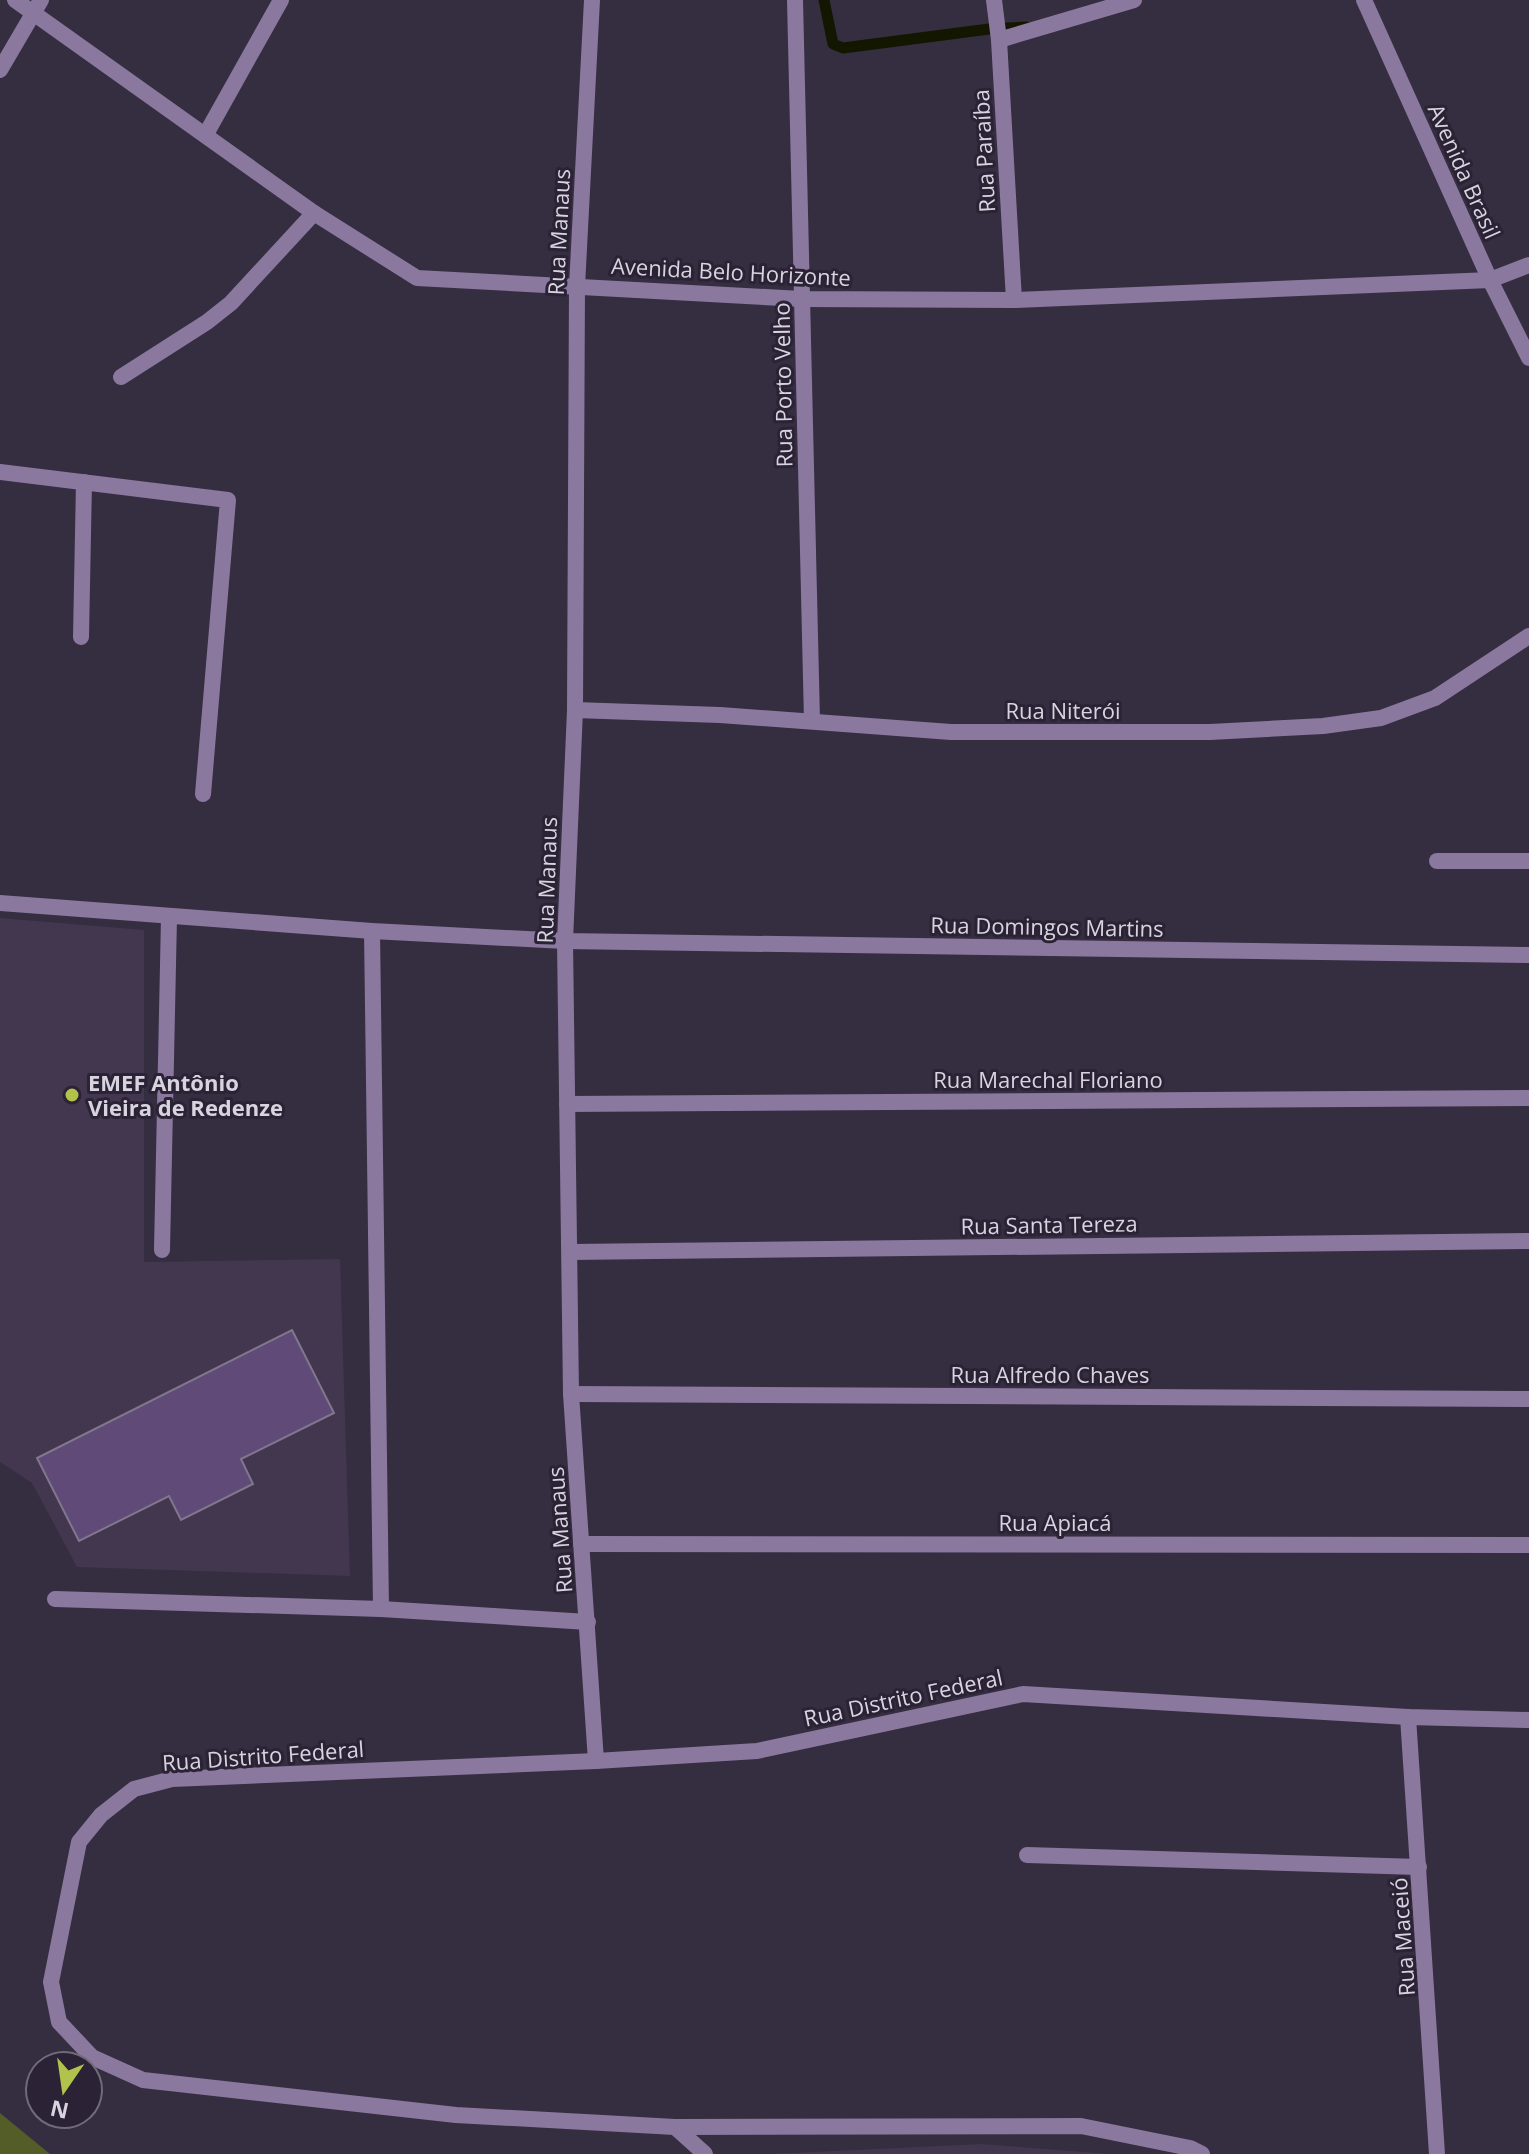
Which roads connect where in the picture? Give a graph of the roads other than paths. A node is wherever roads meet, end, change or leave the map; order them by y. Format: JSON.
{"nodes":[{"id":1,"x":15,"y":0,"type":"edge"},
{"id":2,"x":281,"y":0,"type":"edge"},
{"id":3,"x":592,"y":0,"type":"edge"},
{"id":4,"x":795,"y":0,"type":"edge"},
{"id":5,"x":994,"y":0,"type":"edge"},
{"id":6,"x":1134,"y":0,"type":"edge"},
{"id":7,"x":1364,"y":0,"type":"edge"},
{"id":8,"x":37,"y":7,"type":"edge"},
{"id":9,"x":999,"y":40,"type":"junction"},
{"id":10,"x":0,"y":70,"type":"edge"},
{"id":11,"x":206,"y":134,"type":"junction"},
{"id":12,"x":314,"y":213,"type":"junction"},
{"id":13,"x":1529,"y":265,"type":"edge"},
{"id":14,"x":1490,"y":280,"type":"junction"},
{"id":15,"x":577,"y":286,"type":"junction"},
{"id":16,"x":801,"y":299,"type":"junction"},
{"id":17,"x":1014,"y":300,"type":"junction"},
{"id":18,"x":1529,"y":358,"type":"edge"},
{"id":19,"x":121,"y":377,"type":"dead end"},
{"id":20,"x":0,"y":472,"type":"edge"},
{"id":21,"x":84,"y":482,"type":"junction"},
{"id":22,"x":1529,"y":636,"type":"edge"},
{"id":23,"x":81,"y":637,"type":"dead end"},
{"id":24,"x":575,"y":710,"type":"junction"},
{"id":25,"x":812,"y":721,"type":"junction"},
{"id":26,"x":203,"y":794,"type":"dead end"},
{"id":27,"x":1437,"y":861,"type":"dead end"},
{"id":28,"x":1529,"y":861,"type":"edge"},
{"id":29,"x":0,"y":903,"type":"edge"},
{"id":30,"x":169,"y":917,"type":"junction"},
{"id":31,"x":372,"y":931,"type":"junction"},
{"id":32,"x":565,"y":941,"type":"junction"},
{"id":33,"x":1529,"y":955,"type":"edge"},
{"id":34,"x":1529,"y":1098,"type":"edge"},
{"id":35,"x":567,"y":1104,"type":"junction"},
{"id":36,"x":1529,"y":1241,"type":"edge"},
{"id":37,"x":162,"y":1250,"type":"dead end"},
{"id":38,"x":570,"y":1252,"type":"junction"},
{"id":39,"x":571,"y":1394,"type":"junction"},
{"id":40,"x":1529,"y":1399,"type":"edge"},
{"id":41,"x":581,"y":1544,"type":"junction"},
{"id":42,"x":1529,"y":1545,"type":"edge"},
{"id":43,"x":55,"y":1599,"type":"dead end"},
{"id":44,"x":381,"y":1609,"type":"junction"},
{"id":45,"x":588,"y":1622,"type":"junction"},
{"id":46,"x":1408,"y":1717,"type":"junction"},
{"id":47,"x":1529,"y":1720,"type":"edge"},
{"id":48,"x":596,"y":1761,"type":"junction"},
{"id":49,"x":1027,"y":1855,"type":"dead end"},
{"id":50,"x":1419,"y":1867,"type":"junction"},
{"id":51,"x":675,"y":2127,"type":"junction"},
{"id":52,"x":705,"y":2154,"type":"edge"},
{"id":53,"x":1202,"y":2154,"type":"edge"},
{"id":54,"x":1437,"y":2154,"type":"edge"}],
"edges":[{"from":1,"to":8,"type":"street","name":"Avenida Belo Horizonte"},
{"from":2,"to":11,"type":"street"},
{"from":3,"to":15,"type":"street","name":"Rua Manaus"},
{"from":4,"to":16,"type":"street","name":"Rua Porto Velho"},
{"from":5,"to":9,"type":"street","name":"Rua Paraíba"},
{"from":6,"to":9,"type":"street"},
{"from":7,"to":14,"type":"street","name":"Avenida Brasil"},
{"from":8,"to":10,"type":"street"},
{"from":8,"to":11,"type":"street","name":"Avenida Belo Horizonte"},
{"from":9,"to":17,"type":"street","name":"Rua Paraíba"},
{"from":11,"to":12,"type":"street","name":"Avenida Belo Horizonte"},
{"from":12,"to":15,"type":"street","name":"Avenida Belo Horizonte"},
{"from":12,"to":19,"type":"street"},
{"from":13,"to":14,"type":"street","name":"Avenida Belo Horizonte"},
{"from":14,"to":17,"type":"street","name":"Avenida Belo Horizonte"},
{"from":14,"to":18,"type":"street","name":"Avenida Brasil"},
{"from":15,"to":16,"type":"street","name":"Avenida Belo Horizonte"},
{"from":15,"to":24,"type":"street","name":"Rua Manaus"},
{"from":16,"to":17,"type":"street","name":"Avenida Belo Horizonte"},
{"from":16,"to":25,"type":"street","name":"Rua Porto Velho"},
{"from":20,"to":21,"type":"street"},
{"from":21,"to":23,"type":"street"},
{"from":21,"to":26,"type":"street"},
{"from":22,"to":25,"type":"street","name":"Rua Niterói"},
{"from":24,"to":25,"type":"street","name":"Rua Niterói"},
{"from":24,"to":32,"type":"street","name":"Rua Manaus"},
{"from":27,"to":28,"type":"street"},
{"from":29,"to":30,"type":"street","name":"Rua Domingos Martins"},
{"from":30,"to":31,"type":"street","name":"Rua Domingos Martins"},
{"from":30,"to":37,"type":"street"},
{"from":31,"to":32,"type":"street","name":"Rua Domingos Martins"},
{"from":31,"to":44,"type":"street"},
{"from":32,"to":33,"type":"street","name":"Rua Domingos Martins"},
{"from":32,"to":35,"type":"street","name":"Rua Manaus"},
{"from":34,"to":35,"type":"street","name":"Rua Marechal Floriano"},
{"from":35,"to":38,"type":"street","name":"Rua Manaus"},
{"from":36,"to":38,"type":"street","name":"Rua Santa Tereza"},
{"from":38,"to":39,"type":"street","name":"Rua Manaus"},
{"from":39,"to":40,"type":"street","name":"Rua Alfredo Chaves"},
{"from":39,"to":41,"type":"street","name":"Rua Manaus"},
{"from":41,"to":42,"type":"street","name":"Rua Apiacá"},
{"from":41,"to":45,"type":"street","name":"Rua Manaus"},
{"from":43,"to":44,"type":"street"},
{"from":44,"to":45,"type":"street"},
{"from":45,"to":48,"type":"street","name":"Rua Manaus"},
{"from":46,"to":47,"type":"street","name":"Rua Distrito Federal"},
{"from":46,"to":48,"type":"street","name":"Rua Distrito Federal"},
{"from":46,"to":50,"type":"street","name":"Rua Maceió"},
{"from":48,"to":51,"type":"street","name":"Rua Distrito Federal"},
{"from":49,"to":50,"type":"street"},
{"from":50,"to":54,"type":"street","name":"Rua Maceió"},
{"from":51,"to":52,"type":"street"},
{"from":51,"to":53,"type":"street","name":"Rua Distrito Federal"}]}
